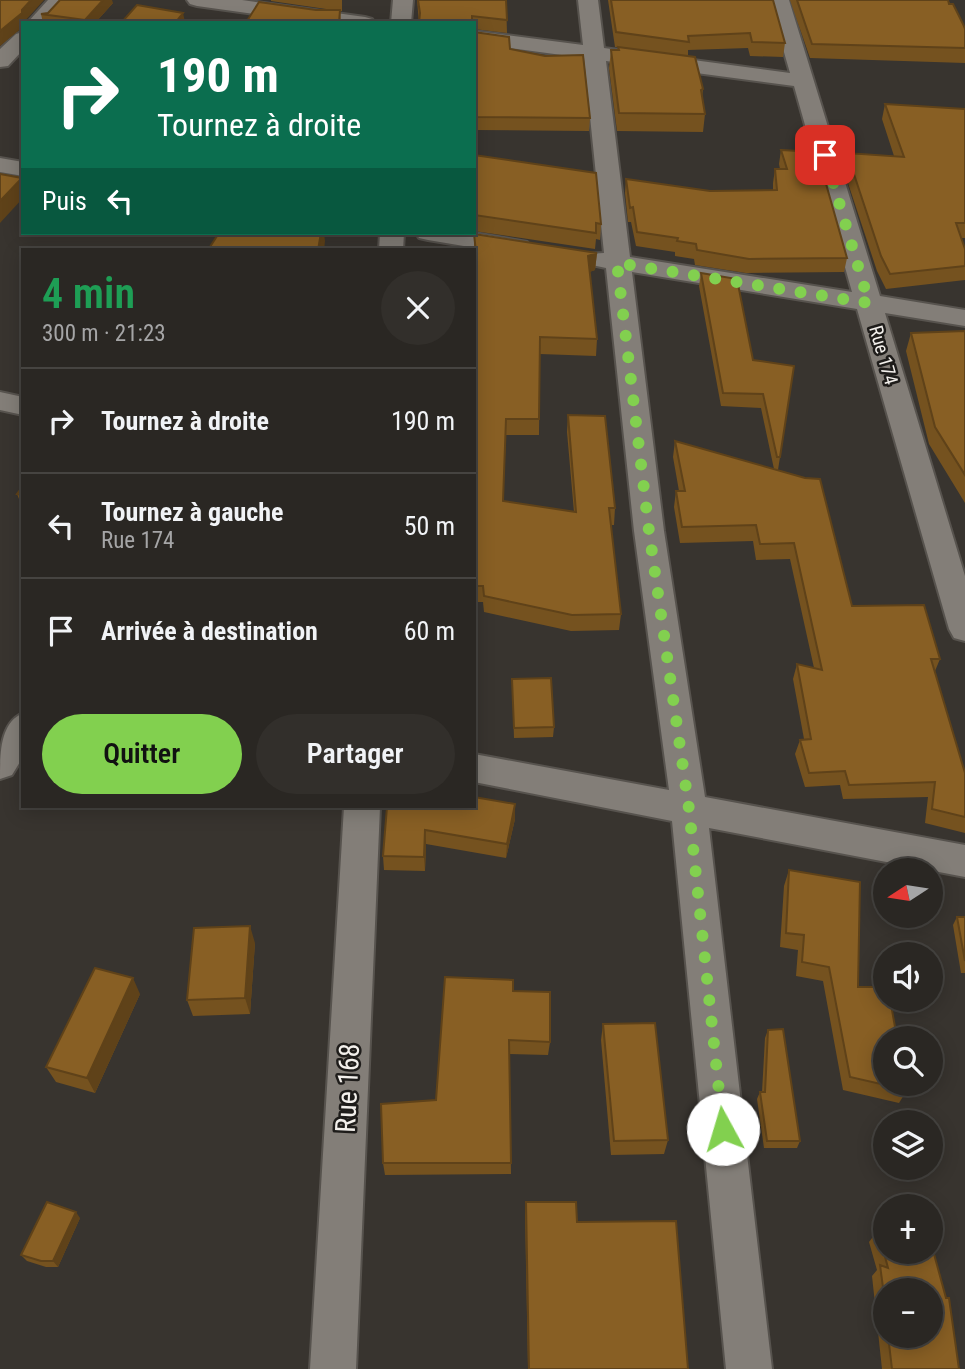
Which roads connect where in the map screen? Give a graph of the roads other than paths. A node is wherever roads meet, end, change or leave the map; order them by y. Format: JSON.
{"nodes":[{"id":1,"x":60,"y":0,"type":"edge"},
{"id":2,"x":197,"y":0,"type":"edge"},
{"id":3,"x":402,"y":0,"type":"edge"},
{"id":4,"x":588,"y":0,"type":"edge"},
{"id":5,"x":779,"y":0,"type":"edge"},
{"id":6,"x":39,"y":21,"type":"edge"},
{"id":7,"x":350,"y":21,"type":"edge"},
{"id":8,"x":401,"y":21,"type":"edge"},
{"id":9,"x":476,"y":37,"type":"edge"},
{"id":10,"x":21,"y":40,"type":"edge"},
{"id":11,"x":594,"y":53,"type":"junction"},
{"id":12,"x":0,"y":61,"type":"edge"},
{"id":13,"x":803,"y":81,"type":"junction"},
{"id":14,"x":0,"y":165,"type":"edge"},
{"id":15,"x":21,"y":169,"type":"edge"},
{"id":16,"x":441,"y":235,"type":"edge"},
{"id":17,"x":536,"y":250,"type":"edge"},
{"id":18,"x":577,"y":256,"type":"edge"},
{"id":19,"x":617,"y":263,"type":"junction"},
{"id":20,"x":869,"y":303,"type":"junction"},
{"id":21,"x":965,"y":318,"type":"edge"},
{"id":22,"x":0,"y":401,"type":"edge"},
{"id":23,"x":21,"y":406,"type":"edge"},
{"id":24,"x":965,"y":629,"type":"edge"},
{"id":25,"x":21,"y":730,"type":"edge"},
{"id":26,"x":0,"y":765,"type":"edge"},
{"id":27,"x":476,"y":768,"type":"edge"},
{"id":28,"x":362,"y":808,"type":"edge"},
{"id":29,"x":689,"y":809,"type":"junction"},
{"id":30,"x":965,"y":861,"type":"edge"},
{"id":31,"x":333,"y":1369,"type":"edge"},
{"id":32,"x":749,"y":1369,"type":"edge"}],
"edges":[{"from":1,"to":6,"type":"street"},
{"from":2,"to":7,"type":"street"},
{"from":3,"to":8,"type":"street"},
{"from":4,"to":11,"type":"street"},
{"from":5,"to":13,"type":"street","name":"Rue 174"},
{"from":9,"to":11,"type":"street"},
{"from":10,"to":12,"type":"street"},
{"from":11,"to":13,"type":"street"},
{"from":11,"to":19,"type":"street"},
{"from":13,"to":20,"type":"street","name":"Rue 174"},
{"from":14,"to":15,"type":"street"},
{"from":16,"to":17,"type":"street"},
{"from":18,"to":19,"type":"street"},
{"from":19,"to":20,"type":"street"},
{"from":19,"to":29,"type":"street"},
{"from":20,"to":21,"type":"street"},
{"from":20,"to":24,"type":"street","name":"Rue 174"},
{"from":22,"to":23,"type":"street"},
{"from":25,"to":26,"type":"street"},
{"from":27,"to":29,"type":"street"},
{"from":28,"to":31,"type":"street","name":"Rue 168"},
{"from":29,"to":30,"type":"street"},
{"from":29,"to":32,"type":"street"}]}
